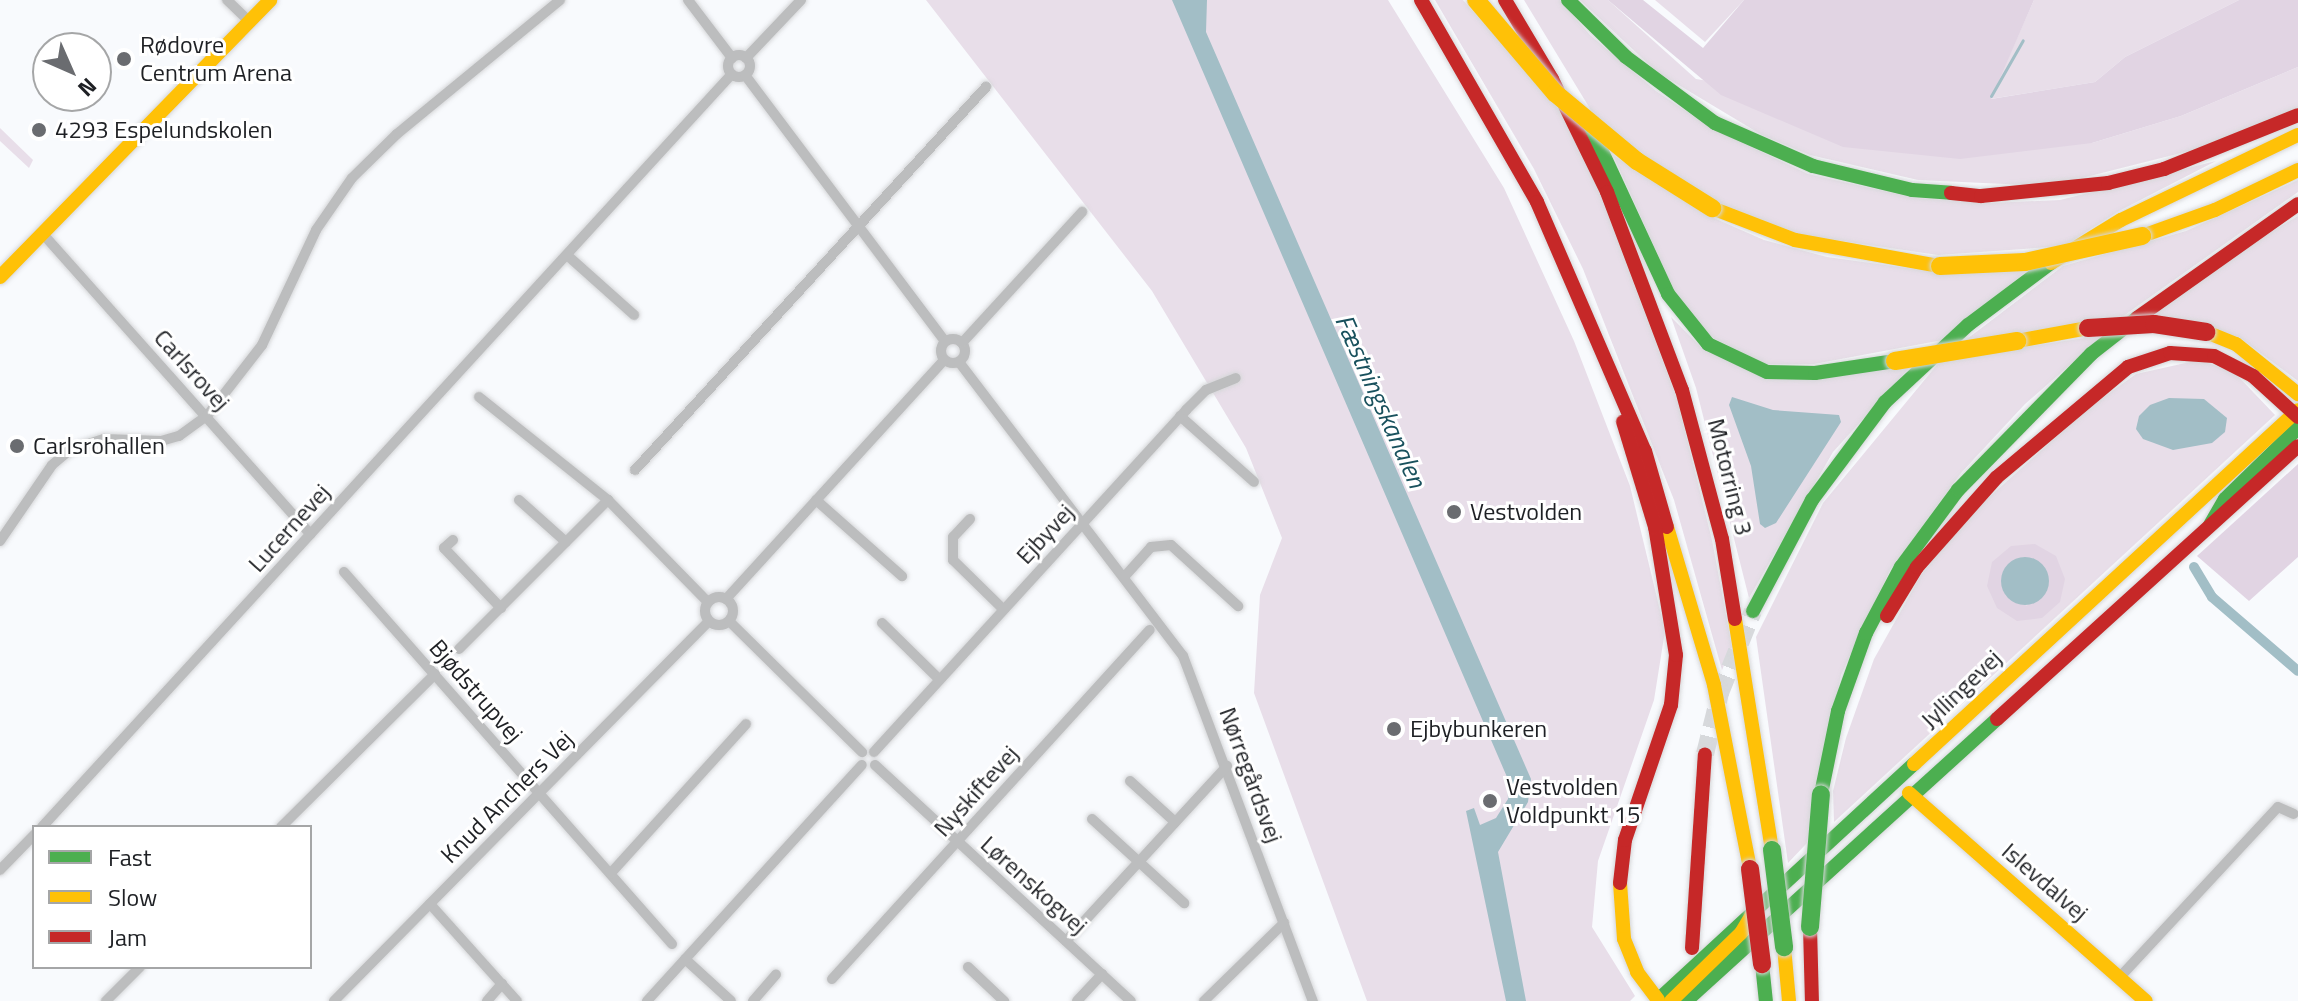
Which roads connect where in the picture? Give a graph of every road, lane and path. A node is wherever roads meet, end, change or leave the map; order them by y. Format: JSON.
{"nodes":[{"id":1,"x":227,"y":0,"type":"edge"},
{"id":2,"x":270,"y":0,"type":"edge"},
{"id":3,"x":560,"y":0,"type":"edge"},
{"id":4,"x":688,"y":0,"type":"edge"},
{"id":5,"x":801,"y":0,"type":"edge"},
{"id":6,"x":1421,"y":0,"type":"edge"},
{"id":7,"x":1476,"y":0,"type":"edge"},
{"id":8,"x":1505,"y":0,"type":"edge"},
{"id":9,"x":1568,"y":0,"type":"edge"},
{"id":10,"x":250,"y":22,"type":"junction"},
{"id":11,"x":1521,"y":25,"type":"junction"},
{"id":12,"x":732,"y":58,"type":"junction"},
{"id":13,"x":746,"y":58,"type":"junction"},
{"id":14,"x":732,"y":74,"type":"junction"},
{"id":15,"x":745,"y":75,"type":"junction"},
{"id":16,"x":986,"y":87,"type":"dead end"},
{"id":17,"x":2298,"y":115,"type":"edge"},
{"id":18,"x":2298,"y":135,"type":"edge"},
{"id":19,"x":2298,"y":170,"type":"edge"},
{"id":20,"x":2298,"y":204,"type":"edge"},
{"id":21,"x":1082,"y":212,"type":"dead end"},
{"id":22,"x":859,"y":225,"type":"junction"},
{"id":23,"x":43,"y":234,"type":"junction"},
{"id":24,"x":567,"y":255,"type":"junction"},
{"id":25,"x":0,"y":277,"type":"edge"},
{"id":26,"x":634,"y":315,"type":"dead end"},
{"id":27,"x":945,"y":341,"type":"junction"},
{"id":28,"x":962,"y":343,"type":"junction"},
{"id":29,"x":1605,"y":349,"type":"junction"},
{"id":30,"x":944,"y":360,"type":"junction"},
{"id":31,"x":959,"y":362,"type":"junction"},
{"id":32,"x":1236,"y":378,"type":"dead end"},
{"id":33,"x":2298,"y":394,"type":"edge"},
{"id":34,"x":479,"y":397,"type":"dead end"},
{"id":35,"x":207,"y":416,"type":"junction"},
{"id":36,"x":1180,"y":416,"type":"junction"},
{"id":37,"x":2296,"y":417,"type":"edge"},
{"id":38,"x":2298,"y":446,"type":"edge"},
{"id":39,"x":635,"y":470,"type":"dead end"},
{"id":40,"x":1254,"y":482,"type":"dead end"},
{"id":41,"x":519,"y":500,"type":"dead end"},
{"id":42,"x":608,"y":500,"type":"junction"},
{"id":43,"x":816,"y":500,"type":"junction"},
{"id":44,"x":970,"y":519,"type":"dead end"},
{"id":45,"x":1084,"y":522,"type":"junction"},
{"id":46,"x":2210,"y":525,"type":"junction"},
{"id":47,"x":310,"y":534,"type":"junction"},
{"id":48,"x":453,"y":540,"type":"dead end"},
{"id":49,"x":0,"y":541,"type":"edge"},
{"id":50,"x":566,"y":542,"type":"junction"},
{"id":51,"x":344,"y":572,"type":"dead end"},
{"id":52,"x":902,"y":576,"type":"dead end"},
{"id":53,"x":1125,"y":576,"type":"junction"},
{"id":54,"x":726,"y":599,"type":"junction"},
{"id":55,"x":708,"y":602,"type":"junction"},
{"id":56,"x":1238,"y":606,"type":"dead end"},
{"id":57,"x":501,"y":608,"type":"junction"},
{"id":58,"x":1003,"y":609,"type":"junction"},
{"id":59,"x":1753,"y":611,"type":"tunnel mouth"},
{"id":60,"x":709,"y":621,"type":"junction"},
{"id":61,"x":729,"y":621,"type":"junction"},
{"id":62,"x":882,"y":623,"type":"dead end"},
{"id":63,"x":1150,"y":630,"type":"dead end"},
{"id":64,"x":459,"y":649,"type":"dead end"},
{"id":65,"x":2034,"y":653,"type":"junction"},
{"id":66,"x":435,"y":674,"type":"junction"},
{"id":67,"x":939,"y":679,"type":"junction"},
{"id":68,"x":746,"y":724,"type":"dead end"},
{"id":69,"x":1828,"y":750,"type":"junction"},
{"id":70,"x":862,"y":752,"type":"junction"},
{"id":71,"x":874,"y":752,"type":"junction"},
{"id":72,"x":1705,"y":754,"type":"tunnel mouth"},
{"id":73,"x":862,"y":765,"type":"junction"},
{"id":74,"x":875,"y":765,"type":"junction"},
{"id":75,"x":1227,"y":766,"type":"junction"},
{"id":76,"x":1130,"y":781,"type":"dead end"},
{"id":77,"x":1898,"y":784,"type":"junction"},
{"id":78,"x":539,"y":793,"type":"junction"},
{"id":79,"x":1914,"y":797,"type":"junction"},
{"id":80,"x":2294,"y":814,"type":"dead end"},
{"id":81,"x":1092,"y":819,"type":"dead end"},
{"id":82,"x":1175,"y":822,"type":"junction"},
{"id":83,"x":44,"y":825,"type":"edge"},
{"id":84,"x":283,"y":825,"type":"edge"},
{"id":85,"x":32,"y":837,"type":"edge"},
{"id":86,"x":1625,"y":840,"type":"junction"},
{"id":87,"x":956,"y":841,"type":"junction"},
{"id":88,"x":1139,"y":862,"type":"junction"},
{"id":89,"x":0,"y":870,"type":"edge"},
{"id":90,"x":611,"y":873,"type":"junction"},
{"id":91,"x":1184,"y":903,"type":"dead end"},
{"id":92,"x":430,"y":904,"type":"junction"},
{"id":93,"x":1753,"y":913,"type":"junction"},
{"id":94,"x":1284,"y":923,"type":"junction"},
{"id":95,"x":1066,"y":941,"type":"junction"},
{"id":96,"x":672,"y":944,"type":"dead end"},
{"id":97,"x":1692,"y":948,"type":"dead end"},
{"id":98,"x":685,"y":959,"type":"junction"},
{"id":99,"x":968,"y":967,"type":"dead end"},
{"id":100,"x":138,"y":969,"type":"edge"},
{"id":101,"x":1102,"y":974,"type":"junction"},
{"id":102,"x":776,"y":975,"type":"dead end"},
{"id":103,"x":2119,"y":978,"type":"junction"},
{"id":104,"x":832,"y":979,"type":"dead end"},
{"id":105,"x":502,"y":984,"type":"junction"},
{"id":106,"x":106,"y":1001,"type":"edge"},
{"id":107,"x":334,"y":1001,"type":"edge"},
{"id":108,"x":487,"y":1001,"type":"edge"},
{"id":109,"x":517,"y":1001,"type":"edge"},
{"id":110,"x":647,"y":1001,"type":"edge"},
{"id":111,"x":731,"y":1001,"type":"edge"},
{"id":112,"x":753,"y":1001,"type":"edge"},
{"id":113,"x":1004,"y":1001,"type":"edge"},
{"id":114,"x":1077,"y":1001,"type":"edge"},
{"id":115,"x":1131,"y":1001,"type":"edge"},
{"id":116,"x":1204,"y":1001,"type":"edge"},
{"id":117,"x":1313,"y":1001,"type":"edge"},
{"id":118,"x":1640,"y":1001,"type":"edge"},
{"id":119,"x":1659,"y":1001,"type":"edge"},
{"id":120,"x":1671,"y":1001,"type":"edge"},
{"id":121,"x":1686,"y":1001,"type":"edge"},
{"id":122,"x":1766,"y":1001,"type":"edge"},
{"id":123,"x":1789,"y":1001,"type":"edge"},
{"id":124,"x":1812,"y":1001,"type":"edge"},
{"id":125,"x":2146,"y":1001,"type":"edge"}],
"edges":[{"from":1,"to":10,"type":"street"},
{"from":2,"to":10,"type":"main road"},
{"from":3,"to":35,"type":"street"},
{"from":4,"to":12,"type":"street"},
{"from":5,"to":13,"type":"street"},
{"from":6,"to":29,"type":"main road"},
{"from":7,"to":19,"type":"main road","bridge":true},
{"from":8,"to":11,"type":"main road","name":"Motorring 3"},
{"from":9,"to":17,"type":"main road"},
{"from":10,"to":23,"type":"main road"},
{"from":11,"to":33,"type":"main road","bridge":true},
{"from":11,"to":123,"type":"main road","name":"Motorring 3","bridge":true},
{"from":12,"to":13,"type":"street"},
{"from":12,"to":14,"type":"street"},
{"from":13,"to":15,"type":"street"},
{"from":14,"to":15,"type":"street"},
{"from":14,"to":24,"type":"street","name":"Lucernevej"},
{"from":15,"to":22,"type":"street"},
{"from":16,"to":22,"type":"street"},
{"from":18,"to":59,"type":"main road"},
{"from":20,"to":69,"type":"main road"},
{"from":21,"to":28,"type":"street"},
{"from":22,"to":27,"type":"street"},
{"from":22,"to":39,"type":"street"},
{"from":23,"to":25,"type":"main road"},
{"from":23,"to":35,"type":"street","name":"Carlsrovej"},
{"from":24,"to":26,"type":"street"},
{"from":24,"to":47,"type":"street","name":"Lucernevej"},
{"from":27,"to":28,"type":"street"},
{"from":27,"to":30,"type":"street"},
{"from":28,"to":31,"type":"street"},
{"from":29,"to":86,"type":"main road"},
{"from":29,"to":122,"type":"main road","bridge":true},
{"from":30,"to":31,"type":"street"},
{"from":30,"to":43,"type":"street"},
{"from":31,"to":45,"type":"street","name":"Nørregårdsvej"},
{"from":32,"to":36,"type":"street","name":"Ejbyvej"},
{"from":34,"to":42,"type":"street"},
{"from":35,"to":47,"type":"street","name":"Carlsrovej"},
{"from":35,"to":49,"type":"street"},
{"from":36,"to":40,"type":"street"},
{"from":36,"to":45,"type":"street","name":"Ejbyvej"},
{"from":37,"to":46,"type":"main road"},
{"from":37,"to":65,"type":"main road","name":"Jyllingevej"},
{"from":37,"to":69,"type":"main road"},
{"from":38,"to":46,"type":"main road","name":"Jyllingevej"},
{"from":41,"to":50,"type":"street"},
{"from":42,"to":50,"type":"street"},
{"from":42,"to":55,"type":"street"},
{"from":43,"to":52,"type":"street"},
{"from":43,"to":54,"type":"street"},
{"from":44,"to":58,"type":"street"},
{"from":45,"to":53,"type":"street","name":"Nørregårdsvej"},
{"from":45,"to":58,"type":"street","name":"Ejbyvej"},
{"from":46,"to":79,"type":"main road","name":"Jyllingevej"},
{"from":47,"to":83,"type":"street","name":"Lucernevej"},
{"from":48,"to":57,"type":"street"},
{"from":50,"to":57,"type":"street"},
{"from":51,"to":66,"type":"street","name":"Bjødstrupvej"},
{"from":53,"to":56,"type":"street"},
{"from":53,"to":75,"type":"street","name":"Nørregårdsvej"},
{"from":54,"to":55,"type":"street"},
{"from":54,"to":61,"type":"street"},
{"from":55,"to":60,"type":"street"},
{"from":57,"to":64,"type":"street"},
{"from":58,"to":67,"type":"street","name":"Ejbyvej"},
{"from":60,"to":61,"type":"street"},
{"from":60,"to":78,"type":"street","name":"Knud Anchers Vej"},
{"from":61,"to":70,"type":"street"},
{"from":62,"to":67,"type":"street"},
{"from":63,"to":87,"type":"street","name":"Nyskiftevej"},
{"from":65,"to":77,"type":"main road","name":"Jyllingevej"},
{"from":65,"to":79,"type":"main road"},
{"from":66,"to":78,"type":"street","name":"Bjødstrupvej"},
{"from":66,"to":84,"type":"street"},
{"from":67,"to":71,"type":"street","name":"Ejbyvej"},
{"from":68,"to":90,"type":"street"},
{"from":69,"to":124,"type":"main road","bridge":true},
{"from":70,"to":71,"type":"street"},
{"from":70,"to":73,"type":"street"},
{"from":71,"to":74,"type":"street"},
{"from":72,"to":97,"type":"main road"},
{"from":73,"to":74,"type":"street"},
{"from":73,"to":98,"type":"street"},
{"from":74,"to":87,"type":"street","name":"Lørenskogvej"},
{"from":75,"to":82,"type":"street"},
{"from":75,"to":94,"type":"street","name":"Nørregårdsvej"},
{"from":76,"to":82,"type":"street"},
{"from":77,"to":79,"type":"main road","name":"Islevdalvej"},
{"from":77,"to":93,"type":"main road","name":"Jyllingevej"},
{"from":78,"to":90,"type":"street","name":"Bjødstrupvej"},
{"from":78,"to":92,"type":"street","name":"Knud Anchers Vej"},
{"from":79,"to":103,"type":"main road","name":"Islevdalvej"},
{"from":79,"to":121,"type":"main road","name":"Jyllingevej"},
{"from":80,"to":103,"type":"street"},
{"from":81,"to":88,"type":"street"},
{"from":82,"to":88,"type":"street"},
{"from":85,"to":89,"type":"street"},
{"from":86,"to":118,"type":"main road"},
{"from":86,"to":119,"type":"main road"},
{"from":87,"to":95,"type":"street","name":"Lørenskogvej"},
{"from":87,"to":104,"type":"street","name":"Nyskiftevej"},
{"from":88,"to":91,"type":"street"},
{"from":88,"to":95,"type":"street"},
{"from":90,"to":96,"type":"street","name":"Bjødstrupvej"},
{"from":92,"to":105,"type":"street"},
{"from":92,"to":107,"type":"street","name":"Knud Anchers Vej"},
{"from":93,"to":119,"type":"main road","name":"Jyllingevej"},
{"from":93,"to":120,"type":"main road"},
{"from":94,"to":116,"type":"street"},
{"from":94,"to":117,"type":"street","name":"Nørregårdsvej"},
{"from":95,"to":101,"type":"street","name":"Lørenskogvej"},
{"from":98,"to":110,"type":"street"},
{"from":98,"to":111,"type":"street"},
{"from":99,"to":113,"type":"street"},
{"from":100,"to":106,"type":"street"},
{"from":101,"to":114,"type":"street"},
{"from":101,"to":115,"type":"street","name":"Lørenskogvej"},
{"from":102,"to":112,"type":"street"},
{"from":103,"to":125,"type":"main road","name":"Islevdalvej"},
{"from":105,"to":108,"type":"street"},
{"from":105,"to":109,"type":"street"}]}
